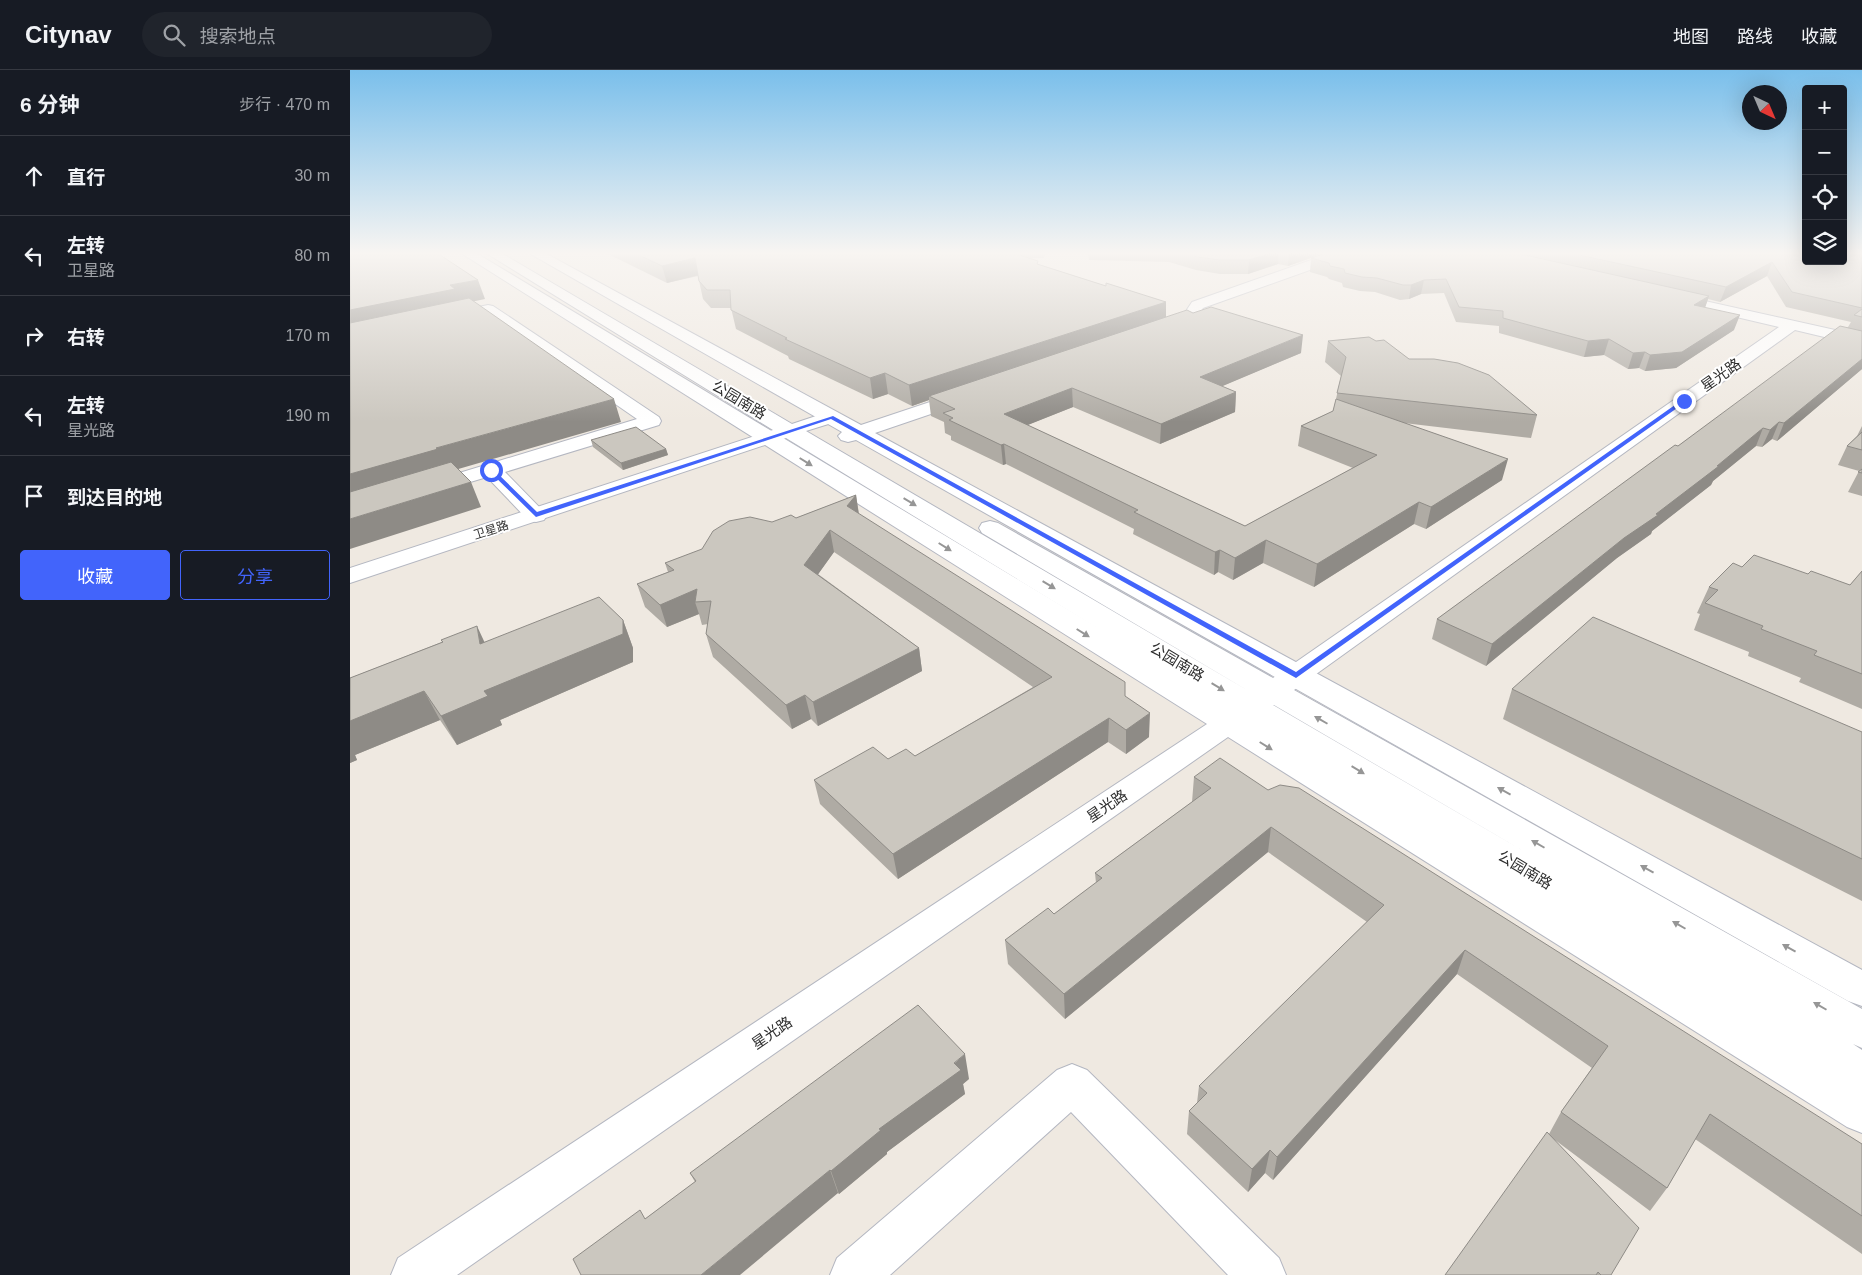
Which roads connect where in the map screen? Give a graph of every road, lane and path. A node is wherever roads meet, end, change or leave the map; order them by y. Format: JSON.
{"nodes":[{"id":1,"x":487,"y":309,"type":"edge"},
{"id":2,"x":488,"y":309,"type":"edge"},
{"id":3,"x":577,"y":309,"type":"edge"},
{"id":4,"x":594,"y":309,"type":"edge"},
{"id":5,"x":607,"y":309,"type":"edge"},
{"id":6,"x":624,"y":309,"type":"edge"},
{"id":7,"x":1194,"y":309,"type":"edge"},
{"id":8,"x":1724,"y":309,"type":"edge"},
{"id":9,"x":433,"y":321,"type":"edge"},
{"id":10,"x":1792,"y":325,"type":"junction"},
{"id":11,"x":1141,"y":336,"type":"edge"},
{"id":12,"x":1862,"y":341,"type":"edge"},
{"id":13,"x":981,"y":391,"type":"edge"},
{"id":14,"x":816,"y":431,"type":"junction"},
{"id":15,"x":491,"y":470,"type":"junction"},
{"id":16,"x":416,"y":492,"type":"edge"},
{"id":17,"x":536,"y":515,"type":"junction"},
{"id":18,"x":350,"y":576,"type":"edge"},
{"id":19,"x":1296,"y":675,"type":"junction"},
{"id":20,"x":1251,"y":707,"type":"junction"},
{"id":21,"x":1862,"y":989,"type":"edge"},
{"id":22,"x":1862,"y":1030,"type":"edge"},
{"id":23,"x":1862,"y":1072,"type":"edge"},
{"id":24,"x":1862,"y":1112,"type":"edge"},
{"id":25,"x":415,"y":1275,"type":"edge"},
{"id":26,"x":854,"y":1275,"type":"edge"},
{"id":27,"x":1262,"y":1275,"type":"edge"}],
"edges":[{"from":1,"to":9,"type":"street"},
{"from":2,"to":15,"type":"street"},
{"from":3,"to":14,"type":"street"},
{"from":4,"to":14,"type":"street","name":"公园南路"},
{"from":5,"to":14,"type":"street","name":"公园南路"},
{"from":6,"to":14,"type":"street"},
{"from":7,"to":11,"type":"street"},
{"from":8,"to":10,"type":"street"},
{"from":10,"to":12,"type":"street"},
{"from":10,"to":19,"type":"street","name":"星光路"},
{"from":13,"to":14,"type":"street","name":"卫星路"},
{"from":14,"to":17,"type":"street","name":"卫星路"},
{"from":14,"to":19,"type":"street"},
{"from":14,"to":20,"type":"street","one_way":true},
{"from":20,"to":14,"type":"street","name":"公园南路","one_way":true},
{"from":15,"to":16,"type":"street"},
{"from":15,"to":17,"type":"street"},
{"from":17,"to":18,"type":"street","name":"卫星路"},
{"from":19,"to":20,"type":"street","name":"星光路"},
{"from":21,"to":19,"type":"street","one_way":true},
{"from":22,"to":20,"type":"street","name":"公园南路","one_way":true},
{"from":20,"to":23,"type":"street","name":"公园南路","one_way":true},
{"from":20,"to":24,"type":"street","one_way":true},
{"from":20,"to":25,"type":"street","name":"星光路"},
{"from":26,"to":27,"type":"street"}]}
